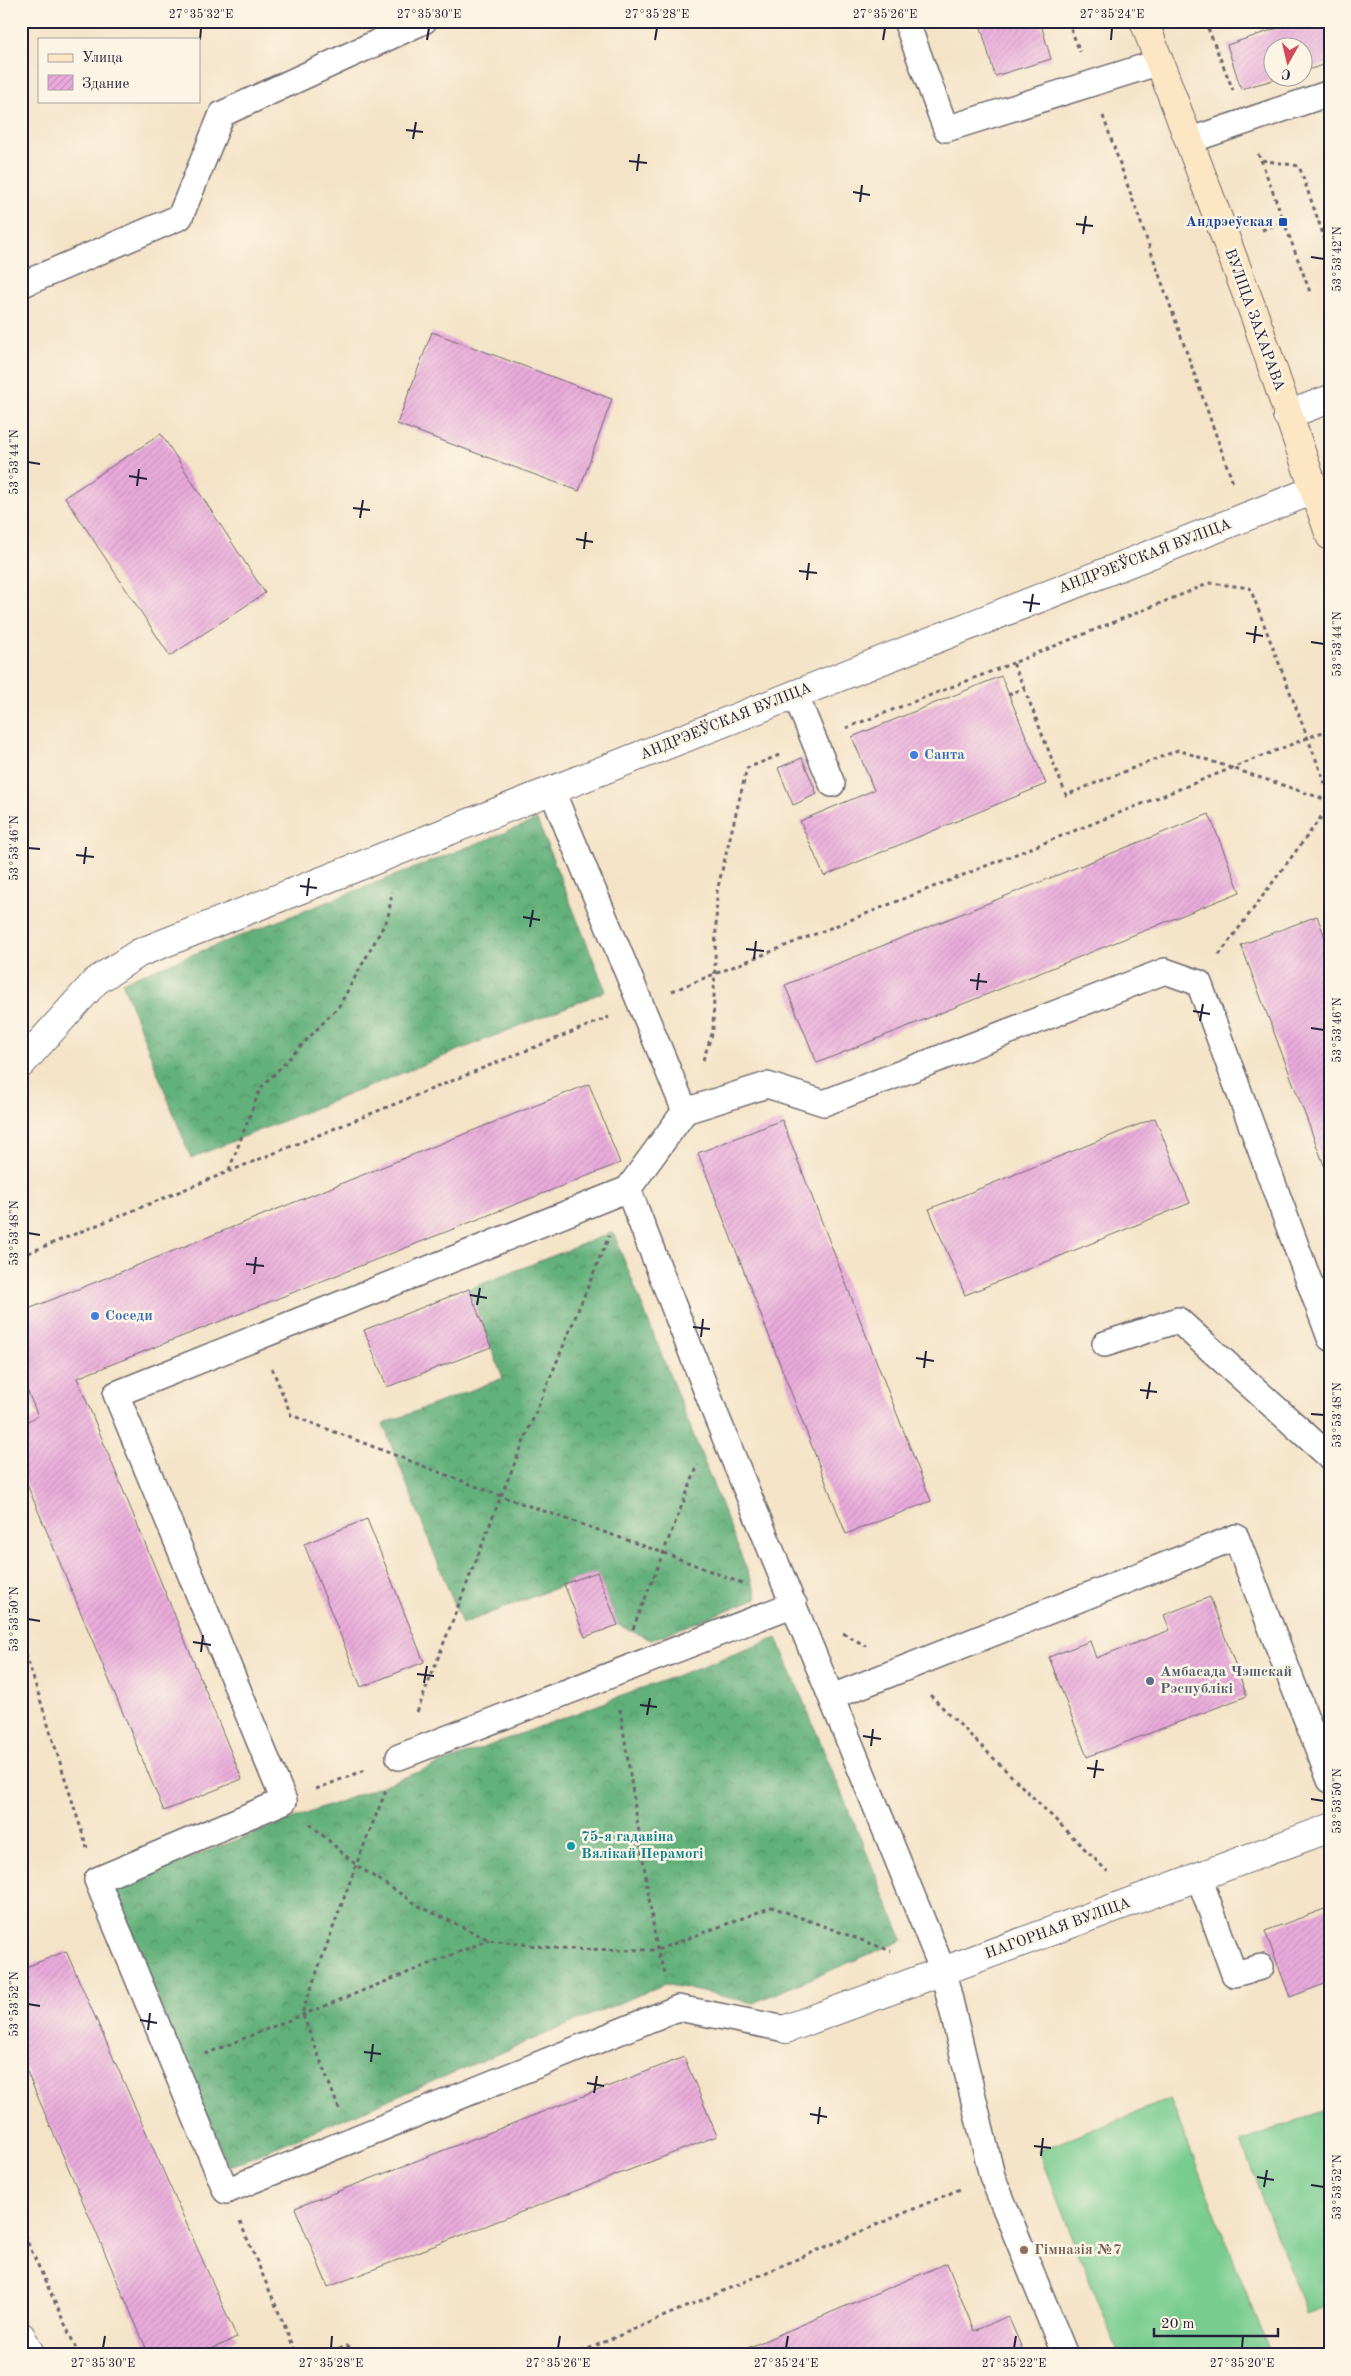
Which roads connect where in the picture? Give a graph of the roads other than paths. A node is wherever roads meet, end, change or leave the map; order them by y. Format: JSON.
{"nodes":[{"id":1,"x":424,"y":21,"type":"edge"},
{"id":2,"x":906,"y":21,"type":"edge"},
{"id":3,"x":1144,"y":21,"type":"edge"},
{"id":4,"x":1160,"y":62,"type":"junction"},
{"id":5,"x":1330,"y":93,"type":"edge"},
{"id":6,"x":1188,"y":141,"type":"junction"},
{"id":7,"x":21,"y":285,"type":"edge"},
{"id":8,"x":1330,"y":399,"type":"edge"},
{"id":9,"x":1288,"y":414,"type":"junction"},
{"id":10,"x":1314,"y":490,"type":"junction"},
{"id":11,"x":1330,"y":536,"type":"edge"},
{"id":12,"x":795,"y":694,"type":"junction"},
{"id":13,"x":832,"y":784,"type":"dead end"},
{"id":14,"x":552,"y":791,"type":"junction"},
{"id":15,"x":21,"y":1064,"type":"edge"},
{"id":16,"x":685,"y":1111,"type":"junction"},
{"id":17,"x":628,"y":1189,"type":"junction"},
{"id":18,"x":1330,"y":1338,"type":"edge"},
{"id":19,"x":1105,"y":1344,"type":"dead end"},
{"id":20,"x":1330,"y":1457,"type":"edge"},
{"id":21,"x":794,"y":1604,"type":"junction"},
{"id":22,"x":832,"y":1697,"type":"junction"},
{"id":23,"x":400,"y":1757,"type":"road end"},
{"id":24,"x":1330,"y":1780,"type":"edge"},
{"id":25,"x":1330,"y":1828,"type":"edge"},
{"id":26,"x":1199,"y":1877,"type":"junction"},
{"id":27,"x":1261,"y":1967,"type":"dead end"},
{"id":28,"x":943,"y":1971,"type":"junction"},
{"id":29,"x":786,"y":2029,"type":"joint"},
{"id":30,"x":21,"y":2336,"type":"edge"},
{"id":31,"x":31,"y":2355,"type":"edge"},
{"id":32,"x":1065,"y":2355,"type":"edge"}],
"edges":[{"from":1,"to":7,"type":"lane"},
{"from":2,"to":4,"type":"lane"},
{"from":3,"to":4,"type":"main road","name":"ВУЛІЦА ЗАХАРАВА"},
{"from":4,"to":6,"type":"main road","name":"ВУЛІЦА ЗАХАРАВА"},
{"from":5,"to":6,"type":"lane"},
{"from":6,"to":9,"type":"main road","name":"ВУЛІЦА ЗАХАРАВА"},
{"from":8,"to":9,"type":"street"},
{"from":9,"to":10,"type":"main road","name":"ВУЛІЦА ЗАХАРАВА"},
{"from":10,"to":11,"type":"main road","name":"ВУЛІЦА ЗАХАРАВА"},
{"from":10,"to":12,"type":"street","name":"АНДРЭЕЎСКАЯ ВУЛІЦА"},
{"from":12,"to":13,"type":"lane"},
{"from":12,"to":14,"type":"street","name":"АНДРЭЕЎСКАЯ ВУЛІЦА"},
{"from":14,"to":15,"type":"street","name":"АНДРЭЕЎСКАЯ ВУЛІЦА"},
{"from":14,"to":16,"type":"lane"},
{"from":16,"to":17,"type":"lane"},
{"from":16,"to":18,"type":"lane"},
{"from":17,"to":21,"type":"lane"},
{"from":17,"to":29,"type":"lane"},
{"from":19,"to":20,"type":"lane"},
{"from":21,"to":22,"type":"lane"},
{"from":21,"to":23,"type":"lane"},
{"from":22,"to":24,"type":"lane"},
{"from":22,"to":28,"type":"lane"},
{"from":25,"to":26,"type":"street","name":"НАГОРНАЯ ВУЛІЦА"},
{"from":26,"to":27,"type":"lane"},
{"from":26,"to":28,"type":"street","name":"НАГОРНАЯ ВУЛІЦА"},
{"from":28,"to":29,"type":"street","name":"НАГОРНАЯ ВУЛІЦА"},
{"from":28,"to":32,"type":"lane"},
{"from":30,"to":31,"type":"street"}]}
